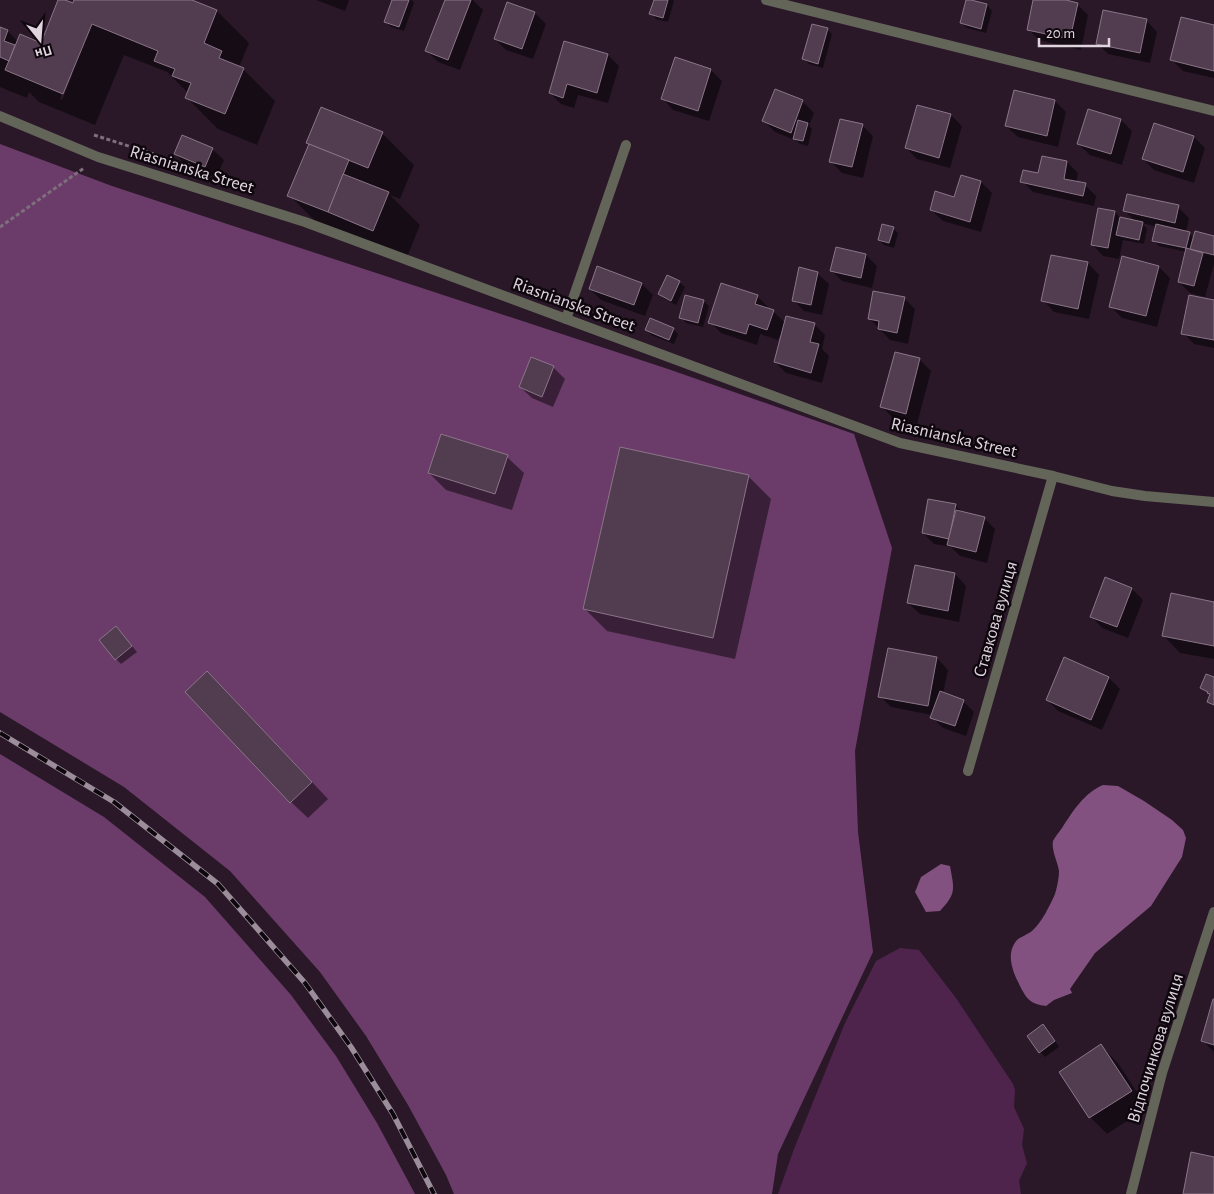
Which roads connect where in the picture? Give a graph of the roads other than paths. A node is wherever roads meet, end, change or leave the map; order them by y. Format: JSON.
{"nodes":[{"id":1,"x":766,"y":0,"type":"edge"},
{"id":2,"x":1214,"y":111,"type":"edge"},
{"id":3,"x":0,"y":116,"type":"edge"},
{"id":4,"x":626,"y":146,"type":"dead end"},
{"id":5,"x":566,"y":319,"type":"junction"},
{"id":6,"x":1053,"y":476,"type":"junction"},
{"id":7,"x":1214,"y":502,"type":"edge"},
{"id":8,"x":968,"y":771,"type":"dead end"},
{"id":9,"x":1214,"y":912,"type":"edge"},
{"id":10,"x":1131,"y":1194,"type":"edge"}],
"edges":[{"from":1,"to":2,"type":"street"},
{"from":3,"to":5,"type":"street","name":"Riasnianska Street"},
{"from":4,"to":5,"type":"street"},
{"from":5,"to":6,"type":"street","name":"Riasnianska Street"},
{"from":6,"to":7,"type":"street","name":"Riasnianska Street"},
{"from":6,"to":8,"type":"street","name":"Ставкова вулиця"},
{"from":9,"to":10,"type":"street","name":"Відпочинкова вулиця"}]}
